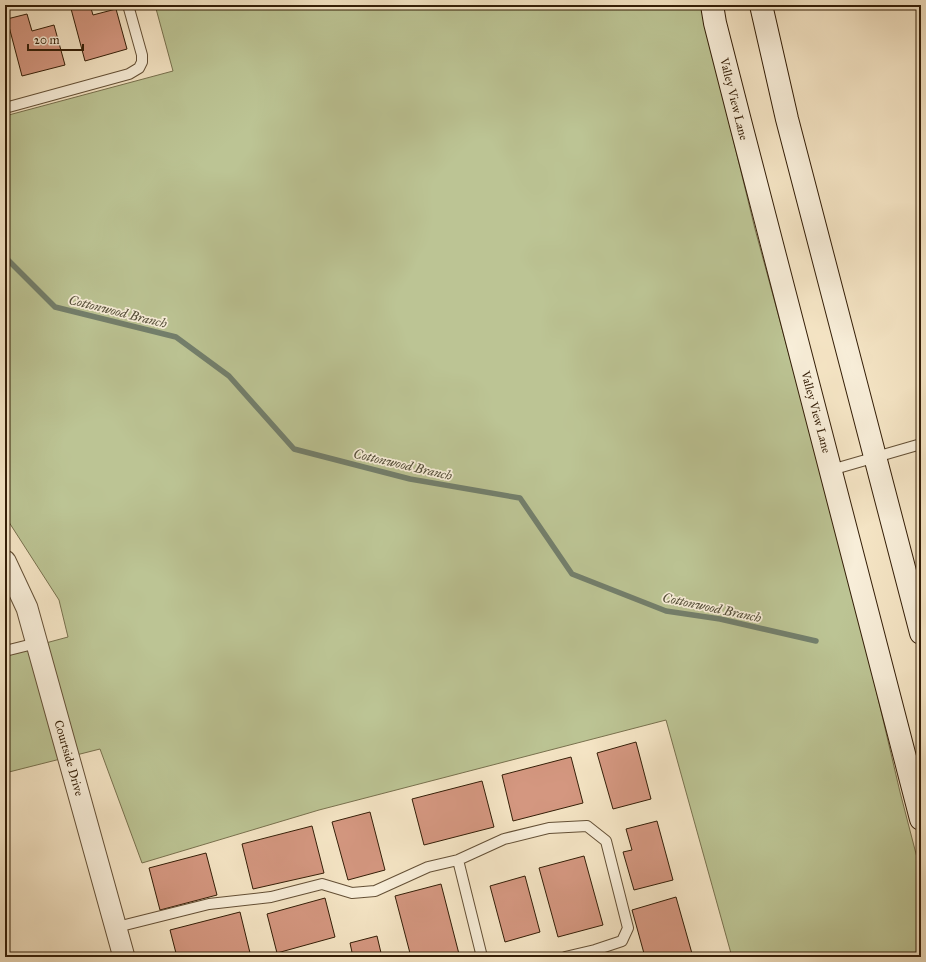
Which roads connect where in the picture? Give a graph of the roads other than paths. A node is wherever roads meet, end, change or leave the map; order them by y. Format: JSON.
{"nodes":[{"id":1,"x":128,"y":5,"type":"edge"},
{"id":2,"x":712,"y":5,"type":"edge"},
{"id":3,"x":761,"y":5,"type":"edge"},
{"id":4,"x":5,"y":108,"type":"edge"},
{"id":5,"x":921,"y":444,"type":"edge"},
{"id":6,"x":875,"y":458,"type":"junction"},
{"id":7,"x":831,"y":470,"type":"junction"},
{"id":8,"x":5,"y":561,"type":"edge"},
{"id":9,"x":921,"y":633,"type":"edge"},
{"id":10,"x":36,"y":643,"type":"junction"},
{"id":11,"x":5,"y":651,"type":"edge"},
{"id":12,"x":921,"y":819,"type":"edge"},
{"id":13,"x":458,"y":860,"type":"junction"},
{"id":14,"x":117,"y":927,"type":"junction"},
{"id":15,"x":124,"y":957,"type":"edge"},
{"id":16,"x":482,"y":957,"type":"edge"},
{"id":17,"x":565,"y":957,"type":"edge"}],
"edges":[{"from":1,"to":4,"type":"lane"},
{"from":2,"to":7,"type":"main road","name":"Valley View Lane"},
{"from":3,"to":6,"type":"main road"},
{"from":5,"to":6,"type":"lane"},
{"from":6,"to":7,"type":"lane"},
{"from":6,"to":9,"type":"main road"},
{"from":7,"to":12,"type":"main road","name":"Valley View Lane"},
{"from":8,"to":10,"type":"street","name":"Courtside Drive"},
{"from":10,"to":11,"type":"lane"},
{"from":10,"to":14,"type":"street","name":"Courtside Drive"},
{"from":13,"to":14,"type":"lane"},
{"from":13,"to":16,"type":"lane"},
{"from":13,"to":17,"type":"lane"},
{"from":14,"to":15,"type":"street","name":"Courtside Drive"}]}
